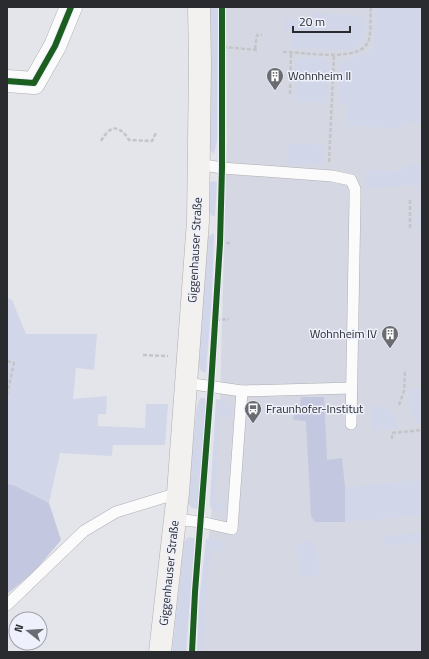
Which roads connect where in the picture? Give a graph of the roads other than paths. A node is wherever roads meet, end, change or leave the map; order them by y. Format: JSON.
{"nodes":[{"id":1,"x":71,"y":7,"type":"edge"},
{"id":2,"x":199,"y":7,"type":"edge"},
{"id":3,"x":7,"y":81,"type":"edge"},
{"id":4,"x":198,"y":164,"type":"junction"},
{"id":5,"x":186,"y":383,"type":"junction"},
{"id":6,"x":351,"y":388,"type":"junction"},
{"id":7,"x":242,"y":391,"type":"junction"},
{"id":8,"x":351,"y":424,"type":"dead end"},
{"id":9,"x":178,"y":493,"type":"junction"},
{"id":10,"x":175,"y":519,"type":"junction"},
{"id":11,"x":7,"y":605,"type":"edge"},
{"id":12,"x":160,"y":652,"type":"edge"}],
"edges":[{"from":1,"to":3,"type":"street"},
{"from":2,"to":4,"type":"main road","name":"Giggenhauser Straße"},
{"from":4,"to":5,"type":"main road","name":"Giggenhauser Straße"},
{"from":4,"to":6,"type":"lane"},
{"from":5,"to":7,"type":"lane"},
{"from":5,"to":9,"type":"main road","name":"Giggenhauser Straße"},
{"from":6,"to":7,"type":"lane"},
{"from":6,"to":8,"type":"lane"},
{"from":7,"to":10,"type":"lane"},
{"from":9,"to":10,"type":"main road","name":"Giggenhauser Straße"},
{"from":9,"to":11,"type":"lane"},
{"from":10,"to":12,"type":"main road","name":"Giggenhauser Straße"}]}
